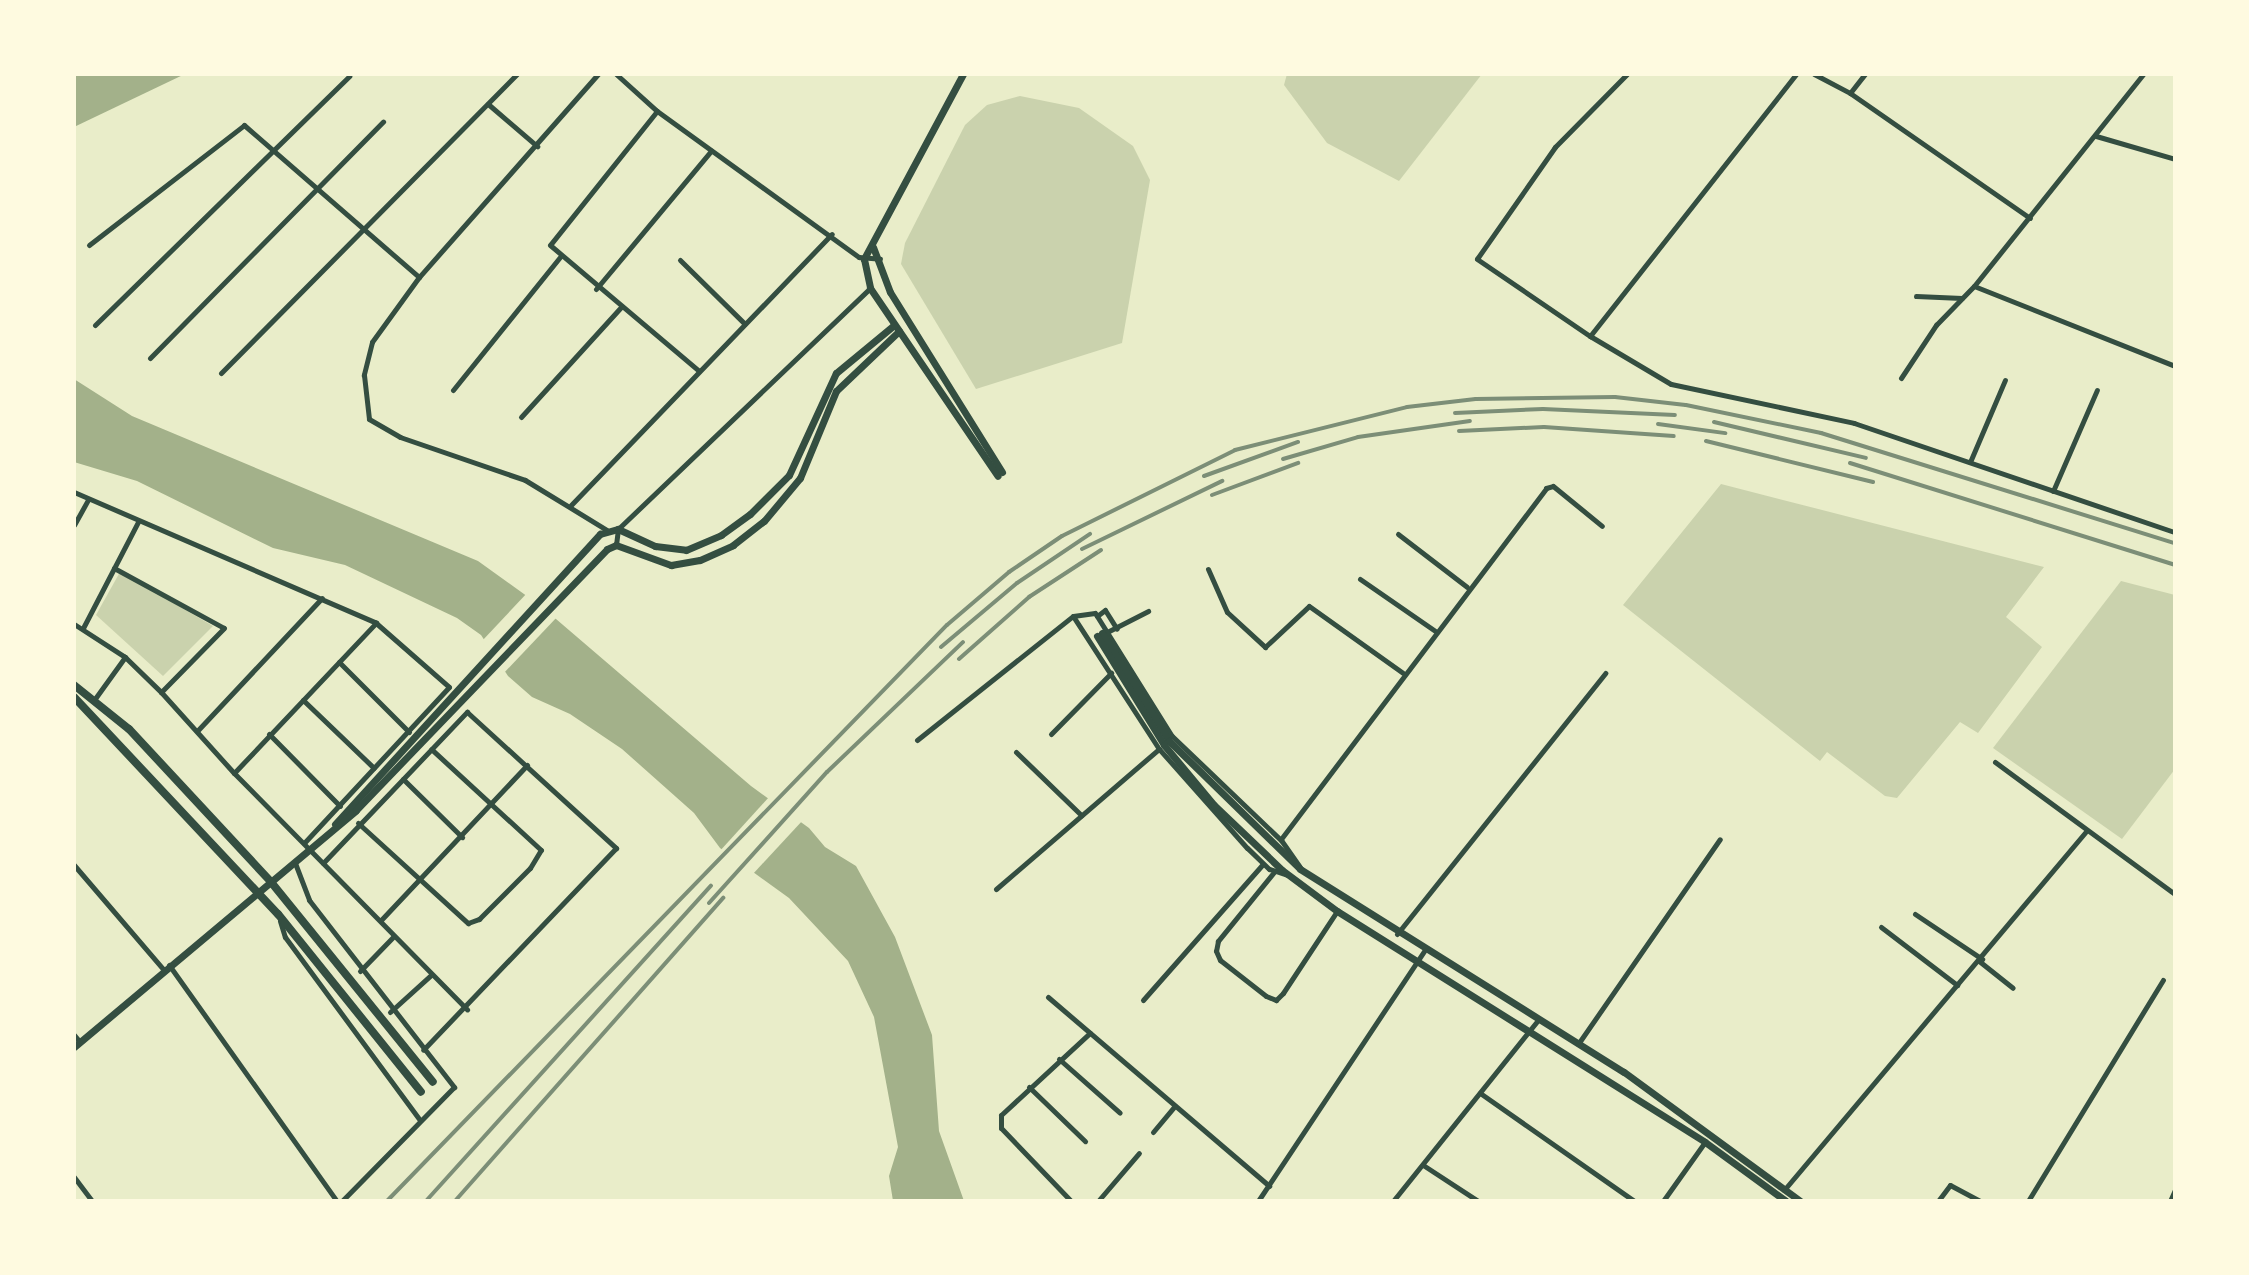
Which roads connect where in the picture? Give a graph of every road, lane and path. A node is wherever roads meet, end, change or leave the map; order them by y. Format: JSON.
{"nodes":[{"id":1,"x":517,"y":74,"type":"edge"},
{"id":2,"x":598,"y":74,"type":"edge"},
{"id":3,"x":616,"y":74,"type":"edge"},
{"id":4,"x":963,"y":74,"type":"edge"},
{"id":5,"x":1627,"y":74,"type":"edge"},
{"id":6,"x":1796,"y":74,"type":"edge"},
{"id":7,"x":1814,"y":74,"type":"edge"},
{"id":8,"x":1865,"y":74,"type":"edge"},
{"id":9,"x":2143,"y":74,"type":"edge"},
{"id":10,"x":349,"y":76,"type":"edge"},
{"id":11,"x":1850,"y":93,"type":"junction"},
{"id":12,"x":488,"y":104,"type":"junction"},
{"id":13,"x":657,"y":111,"type":"junction"},
{"id":14,"x":383,"y":122,"type":"dead end"},
{"id":15,"x":2096,"y":136,"type":"junction"},
{"id":16,"x":537,"y":146,"type":"junction"},
{"id":17,"x":711,"y":151,"type":"junction"},
{"id":18,"x":276,"y":153,"type":"junction"},
{"id":19,"x":2175,"y":159,"type":"edge"},
{"id":20,"x":320,"y":192,"type":"junction"},
{"id":21,"x":2030,"y":218,"type":"junction"},
{"id":22,"x":364,"y":229,"type":"junction"},
{"id":23,"x":832,"y":234,"type":"junction"},
{"id":24,"x":89,"y":245,"type":"dead end"},
{"id":25,"x":873,"y":247,"type":"junction"},
{"id":26,"x":560,"y":257,"type":"junction"},
{"id":27,"x":864,"y":259,"type":"junction"},
{"id":28,"x":881,"y":259,"type":"junction"},
{"id":29,"x":680,"y":260,"type":"dead end"},
{"id":30,"x":419,"y":277,"type":"junction"},
{"id":31,"x":1974,"y":286,"type":"junction"},
{"id":32,"x":870,"y":288,"type":"junction"},
{"id":33,"x":596,"y":289,"type":"junction"},
{"id":34,"x":1916,"y":296,"type":"dead end"},
{"id":35,"x":1963,"y":298,"type":"junction"},
{"id":36,"x":621,"y":307,"type":"junction"},
{"id":37,"x":745,"y":324,"type":"junction"},
{"id":38,"x":95,"y":325,"type":"dead end"},
{"id":39,"x":896,"y":328,"type":"junction"},
{"id":40,"x":1590,"y":336,"type":"junction"},
{"id":41,"x":150,"y":358,"type":"dead end"},
{"id":42,"x":2175,"y":366,"type":"edge"},
{"id":43,"x":699,"y":371,"type":"junction"},
{"id":44,"x":221,"y":373,"type":"dead end"},
{"id":45,"x":1901,"y":378,"type":"dead end"},
{"id":46,"x":2005,"y":380,"type":"dead end"},
{"id":47,"x":453,"y":390,"type":"dead end"},
{"id":48,"x":2097,"y":390,"type":"dead end"},
{"id":49,"x":521,"y":417,"type":"dead end"},
{"id":50,"x":1970,"y":462,"type":"junction"},
{"id":51,"x":2053,"y":491,"type":"junction"},
{"id":52,"x":74,"y":492,"type":"edge"},
{"id":53,"x":88,"y":500,"type":"junction"},
{"id":54,"x":571,"y":505,"type":"junction"},
{"id":55,"x":138,"y":522,"type":"junction"},
{"id":56,"x":74,"y":525,"type":"edge"},
{"id":57,"x":1602,"y":526,"type":"dead end"},
{"id":58,"x":618,"y":529,"type":"junction"},
{"id":59,"x":607,"y":530,"type":"junction"},
{"id":60,"x":2175,"y":532,"type":"edge"},
{"id":61,"x":1398,"y":534,"type":"dead end"},
{"id":62,"x":616,"y":545,"type":"junction"},
{"id":63,"x":114,"y":568,"type":"junction"},
{"id":64,"x":1208,"y":569,"type":"dead end"},
{"id":65,"x":1360,"y":579,"type":"dead end"},
{"id":66,"x":1467,"y":587,"type":"junction"},
{"id":67,"x":322,"y":598,"type":"junction"},
{"id":68,"x":1148,"y":611,"type":"dead end"},
{"id":69,"x":1073,"y":616,"type":"junction"},
{"id":70,"x":1097,"y":616,"type":"junction"},
{"id":71,"x":376,"y":623,"type":"junction"},
{"id":72,"x":74,"y":624,"type":"edge"},
{"id":73,"x":83,"y":628,"type":"junction"},
{"id":74,"x":1117,"y":629,"type":"junction"},
{"id":75,"x":1435,"y":631,"type":"junction"},
{"id":76,"x":1103,"y":634,"type":"junction"},
{"id":77,"x":125,"y":657,"type":"junction"},
{"id":78,"x":339,"y":662,"type":"junction"},
{"id":79,"x":1111,"y":673,"type":"junction"},
{"id":80,"x":1403,"y":673,"type":"junction"},
{"id":81,"x":1605,"y":673,"type":"dead end"},
{"id":82,"x":74,"y":685,"type":"edge"},
{"id":83,"x":161,"y":692,"type":"junction"},
{"id":84,"x":74,"y":697,"type":"edge"},
{"id":85,"x":94,"y":700,"type":"junction"},
{"id":86,"x":303,"y":700,"type":"junction"},
{"id":87,"x":198,"y":730,"type":"junction"},
{"id":88,"x":409,"y":732,"type":"junction"},
{"id":89,"x":269,"y":734,"type":"junction"},
{"id":90,"x":1051,"y":734,"type":"dead end"},
{"id":91,"x":917,"y":740,"type":"dead end"},
{"id":92,"x":431,"y":749,"type":"junction"},
{"id":93,"x":1159,"y":749,"type":"junction"},
{"id":94,"x":1016,"y":752,"type":"dead end"},
{"id":95,"x":1995,"y":762,"type":"dead end"},
{"id":96,"x":527,"y":765,"type":"junction"},
{"id":97,"x":374,"y":768,"type":"junction"},
{"id":98,"x":234,"y":773,"type":"junction"},
{"id":99,"x":403,"y":779,"type":"junction"},
{"id":100,"x":491,"y":803,"type":"junction"},
{"id":101,"x":340,"y":806,"type":"junction"},
{"id":102,"x":1081,"y":815,"type":"junction"},
{"id":103,"x":358,"y":823,"type":"junction"},
{"id":104,"x":332,"y":830,"type":"junction"},
{"id":105,"x":2086,"y":831,"type":"junction"},
{"id":106,"x":462,"y":837,"type":"junction"},
{"id":107,"x":1720,"y":839,"type":"dead end"},
{"id":108,"x":304,"y":843,"type":"junction"},
{"id":109,"x":1278,"y":843,"type":"junction"},
{"id":110,"x":311,"y":850,"type":"junction"},
{"id":111,"x":1266,"y":860,"type":"junction"},
{"id":112,"x":295,"y":863,"type":"junction"},
{"id":113,"x":323,"y":863,"type":"junction"},
{"id":114,"x":74,"y":865,"type":"edge"},
{"id":115,"x":1274,"y":872,"type":"junction"},
{"id":116,"x":1289,"y":875,"type":"junction"},
{"id":117,"x":420,"y":881,"type":"junction"},
{"id":118,"x":271,"y":882,"type":"junction"},
{"id":119,"x":996,"y":889,"type":"dead end"},
{"id":120,"x":258,"y":892,"type":"junction"},
{"id":121,"x":2175,"y":894,"type":"edge"},
{"id":122,"x":1337,"y":911,"type":"junction"},
{"id":123,"x":278,"y":914,"type":"junction"},
{"id":124,"x":1915,"y":914,"type":"dead end"},
{"id":125,"x":381,"y":920,"type":"junction"},
{"id":126,"x":1881,"y":927,"type":"dead end"},
{"id":127,"x":1397,"y":934,"type":"junction"},
{"id":128,"x":393,"y":937,"type":"junction"},
{"id":129,"x":1424,"y":951,"type":"junction"},
{"id":130,"x":1981,"y":960,"type":"junction"},
{"id":131,"x":1418,"y":961,"type":"junction"},
{"id":132,"x":166,"y":966,"type":"junction"},
{"id":133,"x":360,"y":972,"type":"junction"},
{"id":134,"x":431,"y":975,"type":"junction"},
{"id":135,"x":2163,"y":980,"type":"dead end"},
{"id":136,"x":1957,"y":985,"type":"junction"},
{"id":137,"x":2013,"y":988,"type":"dead end"},
{"id":138,"x":1048,"y":997,"type":"dead end"},
{"id":139,"x":1143,"y":1000,"type":"dead end"},
{"id":140,"x":467,"y":1009,"type":"junction"},
{"id":141,"x":390,"y":1012,"type":"junction"},
{"id":142,"x":1537,"y":1021,"type":"junction"},
{"id":143,"x":1532,"y":1029,"type":"junction"},
{"id":144,"x":1090,"y":1033,"type":"junction"},
{"id":145,"x":74,"y":1035,"type":"edge"},
{"id":146,"x":77,"y":1044,"type":"edge"},
{"id":147,"x":1578,"y":1045,"type":"junction"},
{"id":148,"x":423,"y":1050,"type":"junction"},
{"id":149,"x":1059,"y":1059,"type":"junction"},
{"id":150,"x":433,"y":1082,"type":"dead end"},
{"id":151,"x":1029,"y":1087,"type":"junction"},
{"id":152,"x":421,"y":1092,"type":"dead end"},
{"id":153,"x":1480,"y":1093,"type":"junction"},
{"id":154,"x":1175,"y":1106,"type":"junction"},
{"id":155,"x":1120,"y":1113,"type":"dead end"},
{"id":156,"x":419,"y":1119,"type":"junction"},
{"id":157,"x":1153,"y":1132,"type":"dead end"},
{"id":158,"x":1708,"y":1138,"type":"junction"},
{"id":159,"x":1085,"y":1141,"type":"dead end"},
{"id":160,"x":1139,"y":1153,"type":"dead end"},
{"id":161,"x":1423,"y":1165,"type":"junction"},
{"id":162,"x":74,"y":1177,"type":"edge"},
{"id":163,"x":1269,"y":1186,"type":"junction"},
{"id":164,"x":1784,"y":1190,"type":"junction"},
{"id":165,"x":92,"y":1201,"type":"edge"},
{"id":166,"x":340,"y":1201,"type":"edge"},
{"id":167,"x":1071,"y":1201,"type":"edge"},
{"id":168,"x":1098,"y":1201,"type":"edge"},
{"id":169,"x":1258,"y":1201,"type":"edge"},
{"id":170,"x":1393,"y":1201,"type":"edge"},
{"id":171,"x":1478,"y":1201,"type":"edge"},
{"id":172,"x":1634,"y":1201,"type":"edge"},
{"id":173,"x":1663,"y":1201,"type":"edge"},
{"id":174,"x":1786,"y":1201,"type":"edge"},
{"id":175,"x":1800,"y":1201,"type":"edge"},
{"id":176,"x":1938,"y":1201,"type":"edge"},
{"id":177,"x":1980,"y":1201,"type":"edge"},
{"id":178,"x":2028,"y":1201,"type":"edge"}],
"edges":[{"from":1,"to":12,"type":"street"},
{"from":2,"to":16,"type":"street"},
{"from":3,"to":13,"type":"street"},
{"from":4,"to":25,"type":"street"},
{"from":5,"to":40,"type":"street"},
{"from":6,"to":40,"type":"street"},
{"from":7,"to":11,"type":"street"},
{"from":8,"to":11,"type":"street"},
{"from":9,"to":15,"type":"street"},
{"from":10,"to":18,"type":"street"},
{"from":11,"to":21,"type":"street"},
{"from":12,"to":16,"type":"street"},
{"from":12,"to":22,"type":"street"},
{"from":13,"to":17,"type":"street"},
{"from":13,"to":26,"type":"street"},
{"from":14,"to":20,"type":"street"},
{"from":15,"to":19,"type":"street"},
{"from":15,"to":21,"type":"street"},
{"from":16,"to":30,"type":"street"},
{"from":17,"to":23,"type":"street"},
{"from":17,"to":33,"type":"street"},
{"from":18,"to":20,"type":"street"},
{"from":18,"to":24,"type":"street"},
{"from":18,"to":38,"type":"street"},
{"from":20,"to":22,"type":"street"},
{"from":20,"to":41,"type":"street"},
{"from":21,"to":31,"type":"street"},
{"from":22,"to":30,"type":"street"},
{"from":22,"to":44,"type":"street"},
{"from":23,"to":27,"type":"street"},
{"from":23,"to":37,"type":"street"},
{"from":25,"to":27,"type":"street"},
{"from":25,"to":28,"type":"street"},
{"from":26,"to":33,"type":"street"},
{"from":26,"to":47,"type":"street"},
{"from":27,"to":28,"type":"street"},
{"from":27,"to":32,"type":"street"},
{"from":28,"to":39,"type":"street"},
{"from":29,"to":37,"type":"street"},
{"from":30,"to":54,"type":"street"},
{"from":31,"to":35,"type":"street"},
{"from":31,"to":42,"type":"street"},
{"from":32,"to":39,"type":"street"},
{"from":32,"to":58,"type":"street"},
{"from":33,"to":36,"type":"street"},
{"from":34,"to":35,"type":"street"},
{"from":35,"to":45,"type":"street"},
{"from":36,"to":43,"type":"street"},
{"from":36,"to":49,"type":"street"},
{"from":37,"to":43,"type":"street"},
{"from":39,"to":58,"type":"street"},
{"from":39,"to":62,"type":"street"},
{"from":40,"to":50,"type":"street"},
{"from":43,"to":54,"type":"street"},
{"from":46,"to":50,"type":"street"},
{"from":48,"to":51,"type":"street"},
{"from":50,"to":51,"type":"street"},
{"from":51,"to":60,"type":"street"},
{"from":52,"to":53,"type":"street"},
{"from":53,"to":55,"type":"street"},
{"from":53,"to":56,"type":"street"},
{"from":54,"to":59,"type":"street"},
{"from":55,"to":63,"type":"street"},
{"from":55,"to":67,"type":"street"},
{"from":57,"to":66,"type":"street"},
{"from":58,"to":59,"type":"street"},
{"from":58,"to":62,"type":"street"},
{"from":59,"to":104,"type":"street"},
{"from":61,"to":66,"type":"street"},
{"from":62,"to":104,"type":"street"},
{"from":63,"to":73,"type":"street"},
{"from":63,"to":83,"type":"street"},
{"from":64,"to":80,"type":"street"},
{"from":65,"to":75,"type":"street"},
{"from":66,"to":75,"type":"street"},
{"from":67,"to":71,"type":"street"},
{"from":67,"to":87,"type":"street"},
{"from":68,"to":74,"type":"street"},
{"from":69,"to":70,"type":"street"},
{"from":69,"to":79,"type":"street"},
{"from":69,"to":91,"type":"street"},
{"from":70,"to":74,"type":"street"},
{"from":70,"to":76,"type":"street"},
{"from":71,"to":78,"type":"street"},
{"from":71,"to":88,"type":"street"},
{"from":72,"to":73,"type":"street"},
{"from":73,"to":77,"type":"street"},
{"from":74,"to":76,"type":"street"},
{"from":75,"to":80,"type":"street"},
{"from":76,"to":109,"type":"street"},
{"from":76,"to":111,"type":"street"},
{"from":77,"to":83,"type":"street"},
{"from":77,"to":85,"type":"street"},
{"from":78,"to":86,"type":"street"},
{"from":78,"to":88,"type":"street"},
{"from":79,"to":90,"type":"street"},
{"from":79,"to":93,"type":"street"},
{"from":80,"to":109,"type":"street"},
{"from":81,"to":127,"type":"street"},
{"from":82,"to":85,"type":"main road"},
{"from":83,"to":87,"type":"street"},
{"from":84,"to":120,"type":"main road"},
{"from":85,"to":118,"type":"main road"},
{"from":86,"to":89,"type":"street"},
{"from":86,"to":97,"type":"street"},
{"from":87,"to":98,"type":"street"},
{"from":88,"to":97,"type":"street"},
{"from":89,"to":98,"type":"street"},
{"from":89,"to":101,"type":"street"},
{"from":92,"to":96,"type":"street"},
{"from":92,"to":99,"type":"street"},
{"from":92,"to":100,"type":"street"},
{"from":93,"to":102,"type":"street"},
{"from":93,"to":111,"type":"street"},
{"from":94,"to":102,"type":"street"},
{"from":95,"to":105,"type":"street"},
{"from":96,"to":100,"type":"street"},
{"from":96,"to":140,"type":"street"},
{"from":97,"to":101,"type":"street"},
{"from":98,"to":108,"type":"street"},
{"from":99,"to":103,"type":"street"},
{"from":99,"to":106,"type":"street"},
{"from":100,"to":106,"type":"street"},
{"from":100,"to":117,"type":"street"},
{"from":101,"to":108,"type":"street"},
{"from":102,"to":119,"type":"street"},
{"from":103,"to":113,"type":"street"},
{"from":103,"to":117,"type":"street"},
{"from":104,"to":110,"type":"street"},
{"from":105,"to":121,"type":"street"},
{"from":105,"to":130,"type":"street"},
{"from":106,"to":117,"type":"street"},
{"from":107,"to":147,"type":"street"},
{"from":108,"to":110,"type":"street"},
{"from":109,"to":127,"type":"street"},
{"from":110,"to":112,"type":"street"},
{"from":110,"to":113,"type":"street"},
{"from":111,"to":115,"type":"street"},
{"from":111,"to":116,"type":"street"},
{"from":111,"to":139,"type":"street"},
{"from":112,"to":118,"type":"street"},
{"from":112,"to":133,"type":"street"},
{"from":113,"to":125,"type":"street"},
{"from":114,"to":132,"type":"street"},
{"from":115,"to":116,"type":"street"},
{"from":115,"to":122,"type":"street"},
{"from":116,"to":122,"type":"street"},
{"from":117,"to":125,"type":"street"},
{"from":118,"to":120,"type":"street"},
{"from":118,"to":150,"type":"main road"},
{"from":120,"to":123,"type":"main road"},
{"from":120,"to":132,"type":"street"},
{"from":122,"to":131,"type":"street"},
{"from":123,"to":152,"type":"main road"},
{"from":123,"to":156,"type":"street"},
{"from":124,"to":130,"type":"street"},
{"from":125,"to":128,"type":"street"},
{"from":126,"to":136,"type":"street"},
{"from":127,"to":129,"type":"street"},
{"from":128,"to":133,"type":"street"},
{"from":128,"to":134,"type":"street"},
{"from":129,"to":131,"type":"street"},
{"from":129,"to":142,"type":"street"},
{"from":130,"to":136,"type":"street"},
{"from":130,"to":137,"type":"street"},
{"from":131,"to":143,"type":"street"},
{"from":131,"to":163,"type":"street"},
{"from":132,"to":146,"type":"street"},
{"from":132,"to":166,"type":"street"},
{"from":133,"to":141,"type":"street"},
{"from":134,"to":140,"type":"street"},
{"from":134,"to":141,"type":"street"},
{"from":135,"to":178,"type":"street"},
{"from":136,"to":164,"type":"street"},
{"from":138,"to":144,"type":"street"},
{"from":140,"to":148,"type":"street"},
{"from":141,"to":148,"type":"street"},
{"from":142,"to":143,"type":"street"},
{"from":142,"to":147,"type":"street"},
{"from":143,"to":153,"type":"street"},
{"from":143,"to":158,"type":"street"},
{"from":144,"to":149,"type":"street"},
{"from":144,"to":154,"type":"street"},
{"from":145,"to":146,"type":"street"},
{"from":147,"to":158,"type":"street"},
{"from":148,"to":156,"type":"street"},
{"from":149,"to":151,"type":"street"},
{"from":149,"to":155,"type":"street"},
{"from":151,"to":159,"type":"street"},
{"from":151,"to":167,"type":"street"},
{"from":153,"to":161,"type":"street"},
{"from":153,"to":172,"type":"street"},
{"from":154,"to":157,"type":"street"},
{"from":154,"to":163,"type":"street"},
{"from":156,"to":166,"type":"street"},
{"from":158,"to":164,"type":"street"},
{"from":158,"to":173,"type":"street"},
{"from":158,"to":174,"type":"street"},
{"from":160,"to":168,"type":"street"},
{"from":161,"to":170,"type":"street"},
{"from":161,"to":171,"type":"street"},
{"from":162,"to":165,"type":"street"},
{"from":163,"to":169,"type":"street"},
{"from":164,"to":175,"type":"street"},
{"from":176,"to":177,"type":"street"}]}
